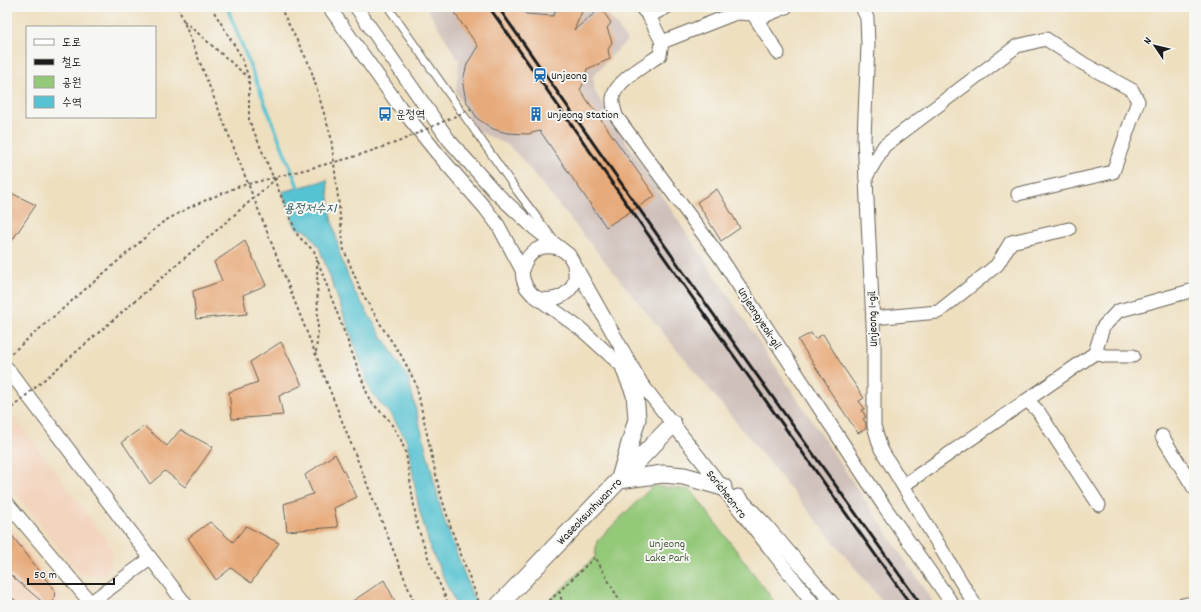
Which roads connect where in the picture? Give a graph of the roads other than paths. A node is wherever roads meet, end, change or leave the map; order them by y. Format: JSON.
{"nodes":[{"id":1,"x":329,"y":7,"type":"edge"},
{"id":2,"x":356,"y":7,"type":"edge"},
{"id":3,"x":388,"y":7,"type":"edge"},
{"id":4,"x":667,"y":7,"type":"edge"},
{"id":5,"x":786,"y":7,"type":"edge"},
{"id":6,"x":862,"y":7,"type":"edge"},
{"id":7,"x":645,"y":11,"type":"edge"},
{"id":8,"x":757,"y":19,"type":"junction"},
{"id":9,"x":662,"y":42,"type":"junction"},
{"id":10,"x":778,"y":53,"type":"dead end"},
{"id":11,"x":866,"y":178,"type":"junction"},
{"id":12,"x":1018,"y":194,"type":"dead end"},
{"id":13,"x":1068,"y":229,"type":"dead end"},
{"id":14,"x":562,"y":250,"type":"junction"},
{"id":15,"x":574,"y":263,"type":"junction"},
{"id":16,"x":522,"y":270,"type":"junction"},
{"id":17,"x":1194,"y":290,"type":"edge"},
{"id":18,"x":540,"y":299,"type":"junction"},
{"id":19,"x":873,"y":318,"type":"junction"},
{"id":20,"x":1094,"y":353,"type":"junction"},
{"id":21,"x":1133,"y":356,"type":"dead end"},
{"id":22,"x":7,"y":368,"type":"edge"},
{"id":23,"x":625,"y":370,"type":"junction"},
{"id":24,"x":641,"y":382,"type":"junction"},
{"id":25,"x":1027,"y":400,"type":"junction"},
{"id":26,"x":673,"y":424,"type":"junction"},
{"id":27,"x":1162,"y":436,"type":"dead end"},
{"id":28,"x":694,"y":451,"type":"junction"},
{"id":29,"x":619,"y":480,"type":"junction"},
{"id":30,"x":904,"y":485,"type":"junction"},
{"id":31,"x":722,"y":488,"type":"junction"},
{"id":32,"x":1194,"y":488,"type":"edge"},
{"id":33,"x":7,"y":503,"type":"edge"},
{"id":34,"x":1099,"y":505,"type":"dead end"},
{"id":35,"x":150,"y":559,"type":"junction"},
{"id":36,"x":7,"y":601,"type":"edge"},
{"id":37,"x":502,"y":602,"type":"edge"},
{"id":38,"x":1194,"y":603,"type":"edge"},
{"id":39,"x":88,"y":604,"type":"edge"},
{"id":40,"x":12,"y":605,"type":"edge"},
{"id":41,"x":186,"y":605,"type":"edge"},
{"id":42,"x":814,"y":605,"type":"edge"},
{"id":43,"x":834,"y":605,"type":"edge"},
{"id":44,"x":953,"y":605,"type":"edge"},
{"id":45,"x":975,"y":605,"type":"edge"},
{"id":46,"x":1183,"y":605,"type":"edge"}],
"edges":[{"from":1,"to":16,"type":"street"},
{"from":2,"to":14,"type":"street"},
{"from":3,"to":14,"type":"lane"},
{"from":4,"to":7,"type":"street"},
{"from":5,"to":8,"type":"street"},
{"from":6,"to":11,"type":"street","name":"Unjeong 1-gil"},
{"from":7,"to":9,"type":"street"},
{"from":8,"to":9,"type":"street"},
{"from":8,"to":10,"type":"street"},
{"from":9,"to":44,"type":"street","name":"Unjeongyeok-gil"},
{"from":11,"to":12,"type":"street"},
{"from":11,"to":19,"type":"street","name":"Unjeong 1-gil"},
{"from":13,"to":19,"type":"street"},
{"from":14,"to":15,"type":"street"},
{"from":14,"to":16,"type":"street"},
{"from":15,"to":18,"type":"street"},
{"from":15,"to":24,"type":"street"},
{"from":16,"to":18,"type":"street"},
{"from":17,"to":20,"type":"street"},
{"from":18,"to":23,"type":"street"},
{"from":19,"to":30,"type":"street","name":"Unjeong 1-gil"},
{"from":20,"to":21,"type":"street"},
{"from":20,"to":25,"type":"street"},
{"from":22,"to":35,"type":"street"},
{"from":23,"to":24,"type":"street"},
{"from":23,"to":29,"type":"street"},
{"from":24,"to":26,"type":"street","name":"Soricheon-ro"},
{"from":25,"to":30,"type":"street"},
{"from":25,"to":34,"type":"street"},
{"from":26,"to":28,"type":"street","name":"Soricheon-ro"},
{"from":26,"to":29,"type":"street","name":"Waseoksunhwan-ro"},
{"from":27,"to":32,"type":"street"},
{"from":28,"to":31,"type":"street","name":"Soricheon-ro"},
{"from":28,"to":43,"type":"street"},
{"from":29,"to":31,"type":"street"},
{"from":29,"to":37,"type":"street","name":"Waseoksunhwan-ro"},
{"from":30,"to":45,"type":"street","name":"Unjeong 1-gil"},
{"from":31,"to":42,"type":"street","name":"Soricheon-ro"},
{"from":33,"to":39,"type":"street"},
{"from":35,"to":39,"type":"street"},
{"from":35,"to":41,"type":"street"},
{"from":36,"to":40,"type":"street"},
{"from":38,"to":46,"type":"street"}]}
